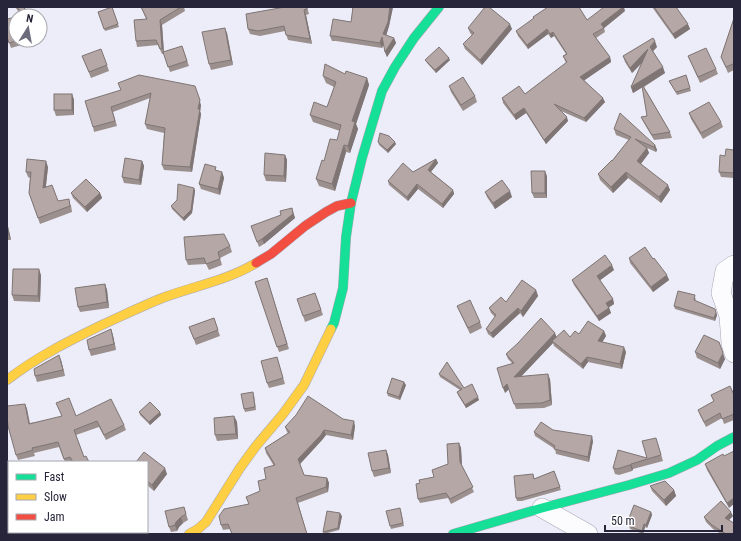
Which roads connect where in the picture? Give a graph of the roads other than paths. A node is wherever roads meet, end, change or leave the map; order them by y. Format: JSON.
{"nodes":[{"id":1,"x":439,"y":7,"type":"edge"},
{"id":2,"x":351,"y":203,"type":"junction"},
{"id":3,"x":734,"y":265,"type":"edge"},
{"id":4,"x":734,"y":353,"type":"edge"},
{"id":5,"x":7,"y":380,"type":"edge"},
{"id":6,"x":734,"y":437,"type":"edge"},
{"id":7,"x":542,"y":508,"type":"junction"},
{"id":8,"x":189,"y":534,"type":"edge"},
{"id":9,"x":453,"y":534,"type":"edge"},
{"id":10,"x":588,"y":534,"type":"edge"}],
"edges":[{"from":1,"to":2,"type":"street"},
{"from":2,"to":5,"type":"street"},
{"from":2,"to":8,"type":"street"},
{"from":3,"to":4,"type":"street"},
{"from":6,"to":7,"type":"street"},
{"from":7,"to":9,"type":"street"},
{"from":7,"to":10,"type":"street"}]}
